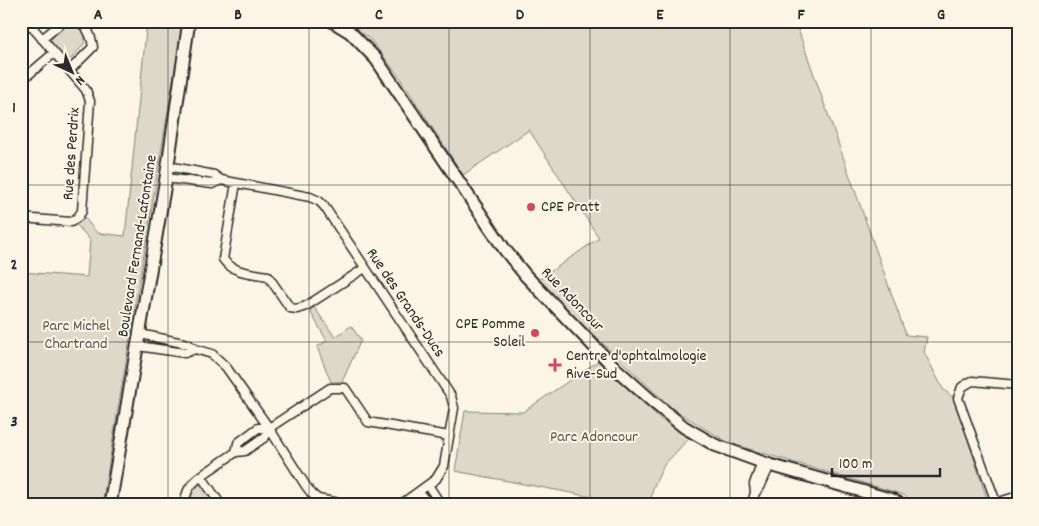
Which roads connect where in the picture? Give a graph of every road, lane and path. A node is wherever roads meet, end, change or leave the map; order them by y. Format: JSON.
{"nodes":[{"id":1,"x":27,"y":21,"type":"edge"},
{"id":2,"x":64,"y":21,"type":"edge"},
{"id":3,"x":77,"y":21,"type":"edge"},
{"id":4,"x":189,"y":21,"type":"edge"},
{"id":5,"x":332,"y":21,"type":"edge"},
{"id":6,"x":42,"y":39,"type":"junction"},
{"id":7,"x":54,"y":53,"type":"junction"},
{"id":8,"x":70,"y":70,"type":"junction"},
{"id":9,"x":21,"y":82,"type":"edge"},
{"id":10,"x":168,"y":166,"type":"junction"},
{"id":11,"x":166,"y":178,"type":"junction"},
{"id":12,"x":221,"y":180,"type":"junction"},
{"id":13,"x":236,"y":183,"type":"junction"},
{"id":14,"x":21,"y":218,"type":"edge"},
{"id":15,"x":365,"y":268,"type":"junction"},
{"id":16,"x":140,"y":334,"type":"junction"},
{"id":17,"x":138,"y":346,"type":"junction"},
{"id":18,"x":195,"y":349,"type":"junction"},
{"id":19,"x":1018,"y":384,"type":"edge"},
{"id":20,"x":269,"y":428,"type":"junction"},
{"id":21,"x":449,"y":436,"type":"junction"},
{"id":22,"x":766,"y":463,"type":"junction"},
{"id":23,"x":202,"y":476,"type":"junction"},
{"id":24,"x":428,"y":485,"type":"junction"},
{"id":25,"x":418,"y":492,"type":"junction"},
{"id":26,"x":1018,"y":496,"type":"edge"},
{"id":27,"x":326,"y":503,"type":"edge"},
{"id":28,"x":997,"y":504,"type":"edge"},
{"id":29,"x":110,"y":505,"type":"edge"},
{"id":30,"x":184,"y":505,"type":"edge"},
{"id":31,"x":221,"y":505,"type":"edge"},
{"id":32,"x":350,"y":505,"type":"edge"},
{"id":33,"x":400,"y":505,"type":"edge"},
{"id":34,"x":430,"y":505,"type":"edge"},
{"id":35,"x":441,"y":505,"type":"edge"},
{"id":36,"x":751,"y":505,"type":"edge"},
{"id":37,"x":902,"y":505,"type":"edge"}],
"edges":[{"from":1,"to":6,"type":"street","name":"Rue des Perdrix"},
{"from":2,"to":6,"type":"street"},
{"from":3,"to":8,"type":"street"},
{"from":4,"to":10,"type":"street","name":"Boulevard Fernand-Lafontaine"},
{"from":5,"to":22,"type":"street","name":"Rue Adoncour"},
{"from":6,"to":7,"type":"street","name":"Rue des Perdrix"},
{"from":7,"to":8,"type":"street","name":"Rue des Perdrix"},
{"from":7,"to":9,"type":"street"},
{"from":8,"to":14,"type":"street","name":"Rue des Perdrix"},
{"from":10,"to":11,"type":"street","name":"Boulevard Fernand-Lafontaine"},
{"from":10,"to":12,"type":"street","name":"Rue des Grands-Ducs"},
{"from":11,"to":12,"type":"street","name":"Rue des Grands-Ducs"},
{"from":11,"to":16,"type":"street","name":"Boulevard Fernand-Lafontaine"},
{"from":12,"to":13,"type":"street","name":"Rue des Grands-Ducs"},
{"from":13,"to":15,"type":"street","name":"Rue des Grands-Ducs"},
{"from":13,"to":15,"type":"street"},
{"from":15,"to":21,"type":"street","name":"Rue des Grands-Ducs"},
{"from":16,"to":17,"type":"street","name":"Boulevard Fernand-Lafontaine"},
{"from":16,"to":18,"type":"street"},
{"from":17,"to":18,"type":"street"},
{"from":17,"to":29,"type":"street","name":"Boulevard Fernand-Lafontaine"},
{"from":18,"to":20,"type":"street"},
{"from":19,"to":28,"type":"street"},
{"from":20,"to":21,"type":"street"},
{"from":20,"to":23,"type":"street"},
{"from":20,"to":27,"type":"street"},
{"from":21,"to":24,"type":"street","name":"Rue des Grands-Ducs"},
{"from":22,"to":36,"type":"street"},
{"from":22,"to":37,"type":"street","name":"Rue Adoncour"},
{"from":23,"to":30,"type":"street"},
{"from":23,"to":31,"type":"street"},
{"from":24,"to":25,"type":"street","name":"Rue des Grands-Ducs"},
{"from":24,"to":35,"type":"street"},
{"from":25,"to":33,"type":"street","name":"Rue des Grands-Ducs"},
{"from":25,"to":34,"type":"street"},
{"from":26,"to":28,"type":"street"},
{"from":27,"to":32,"type":"street"}]}
